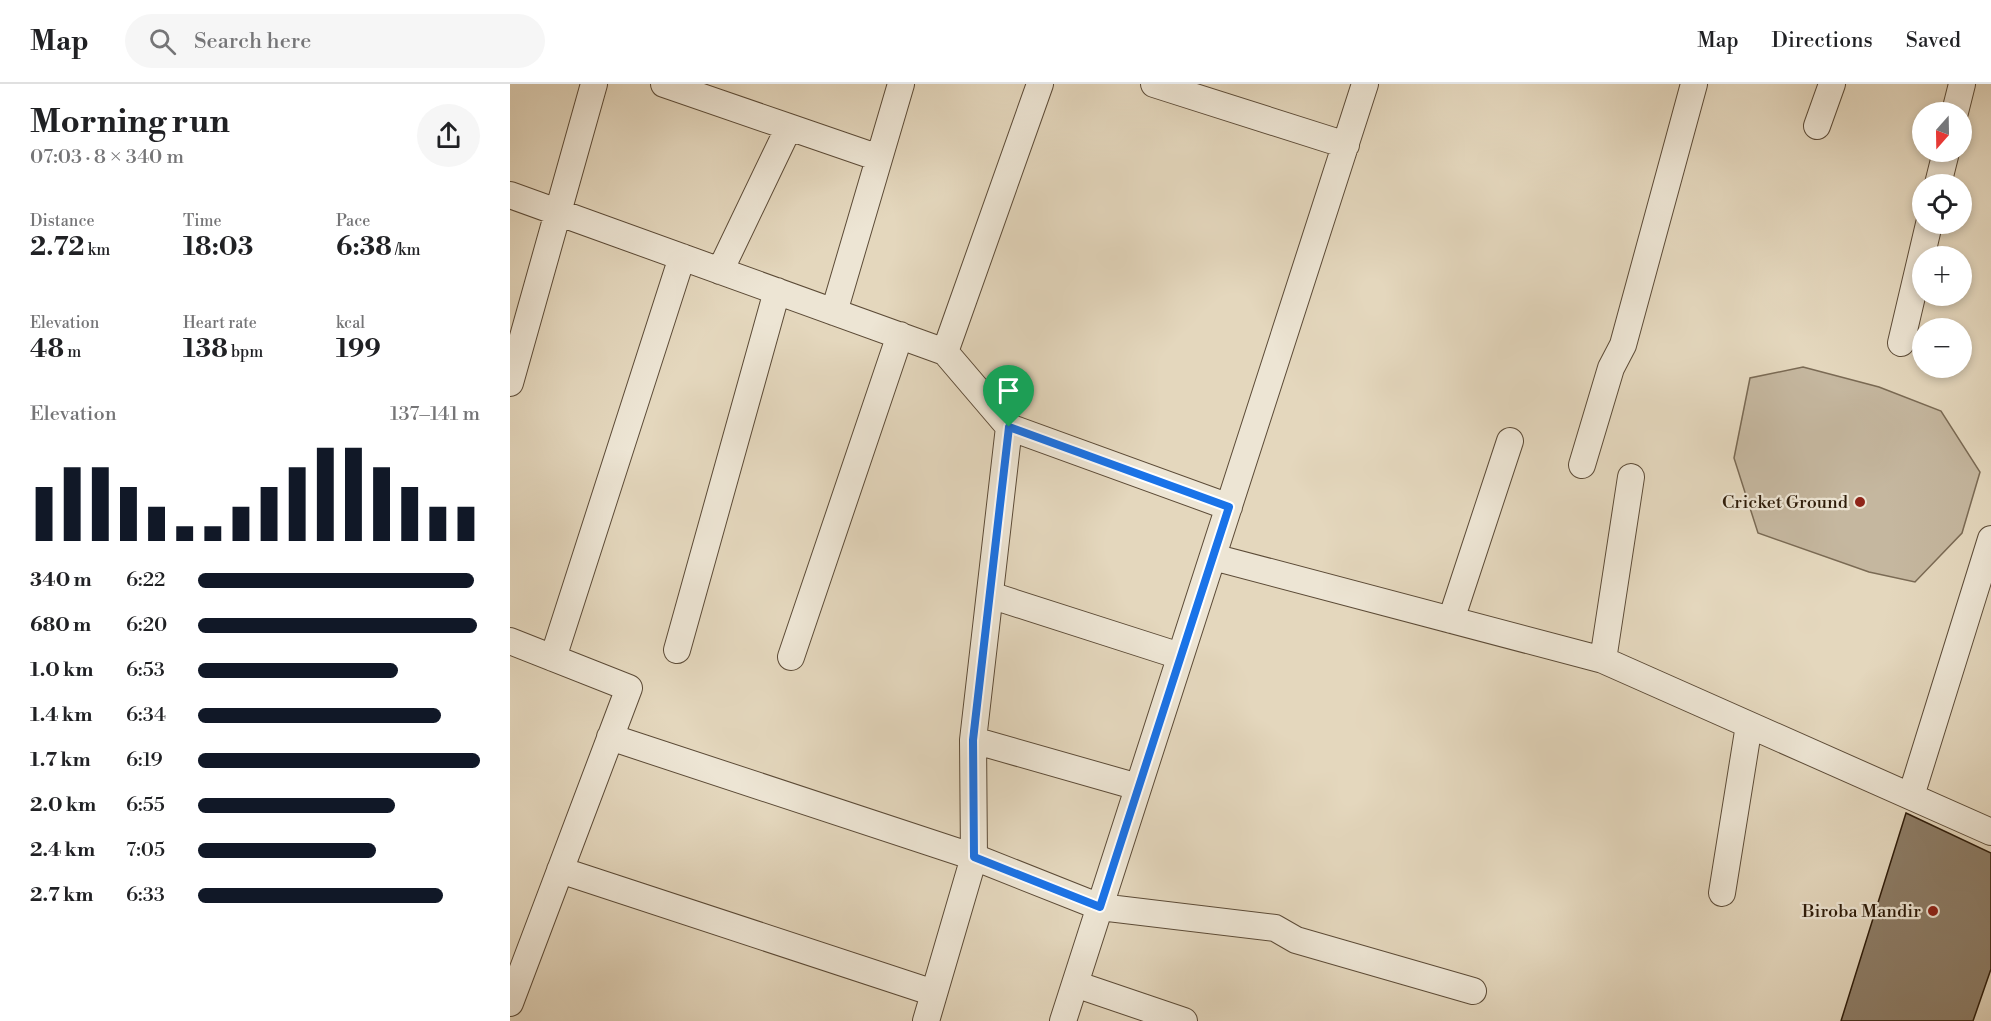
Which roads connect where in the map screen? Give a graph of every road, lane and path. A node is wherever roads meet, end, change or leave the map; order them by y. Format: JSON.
{"nodes":[{"id":1,"x":594,"y":84,"type":"edge"},
{"id":2,"x":664,"y":84,"type":"edge"},
{"id":3,"x":901,"y":84,"type":"edge"},
{"id":4,"x":1040,"y":84,"type":"edge"},
{"id":5,"x":1154,"y":84,"type":"edge"},
{"id":6,"x":1365,"y":84,"type":"edge"},
{"id":7,"x":1694,"y":84,"type":"edge"},
{"id":8,"x":1832,"y":84,"type":"edge"},
{"id":9,"x":1962,"y":84,"type":"edge"},
{"id":10,"x":1958,"y":102,"type":"edge"},
{"id":11,"x":1818,"y":126,"type":"dead end"},
{"id":12,"x":789,"y":127,"type":"junction"},
{"id":13,"x":1346,"y":145,"type":"junction"},
{"id":14,"x":879,"y":158,"type":"junction"},
{"id":15,"x":510,"y":195,"type":"edge"},
{"id":16,"x":559,"y":213,"type":"junction"},
{"id":17,"x":1927,"y":234,"type":"edge"},
{"id":18,"x":681,"y":257,"type":"junction"},
{"id":19,"x":720,"y":271,"type":"junction"},
{"id":20,"x":777,"y":291,"type":"junction"},
{"id":21,"x":834,"y":312,"type":"junction"},
{"id":22,"x":900,"y":335,"type":"junction"},
{"id":23,"x":1901,"y":343,"type":"dead end"},
{"id":24,"x":945,"y":352,"type":"junction"},
{"id":25,"x":510,"y":383,"type":"edge"},
{"id":26,"x":1009,"y":427,"type":"junction"},
{"id":27,"x":1510,"y":441,"type":"dead end"},
{"id":28,"x":1582,"y":465,"type":"dead end"},
{"id":29,"x":1631,"y":477,"type":"dead end"},
{"id":30,"x":1229,"y":507,"type":"junction"},
{"id":31,"x":1991,"y":539,"type":"edge"},
{"id":32,"x":1213,"y":556,"type":"junction"},
{"id":33,"x":990,"y":596,"type":"junction"},
{"id":34,"x":1451,"y":620,"type":"junction"},
{"id":35,"x":510,"y":641,"type":"edge"},
{"id":36,"x":677,"y":650,"type":"dead end"},
{"id":37,"x":1180,"y":656,"type":"junction"},
{"id":38,"x":791,"y":657,"type":"dead end"},
{"id":39,"x":553,"y":658,"type":"junction"},
{"id":40,"x":1603,"y":660,"type":"junction"},
{"id":41,"x":1749,"y":725,"type":"junction"},
{"id":42,"x":610,"y":737,"type":"junction"},
{"id":43,"x":973,"y":740,"type":"junction"},
{"id":44,"x":1138,"y":787,"type":"junction"},
{"id":45,"x":1911,"y":796,"type":"junction"},
{"id":46,"x":1991,"y":832,"type":"edge"},
{"id":47,"x":974,"y":857,"type":"junction"},
{"id":48,"x":560,"y":870,"type":"junction"},
{"id":49,"x":1722,"y":892,"type":"dead end"},
{"id":50,"x":1100,"y":907,"type":"junction"},
{"id":51,"x":1075,"y":984,"type":"junction"},
{"id":52,"x":1473,"y":991,"type":"dead end"},
{"id":53,"x":934,"y":993,"type":"junction"},
{"id":54,"x":510,"y":1003,"type":"edge"},
{"id":55,"x":926,"y":1021,"type":"edge"},
{"id":56,"x":1063,"y":1021,"type":"edge"},
{"id":57,"x":1184,"y":1021,"type":"edge"}],
"edges":[{"from":1,"to":16,"type":"street"},
{"from":2,"to":12,"type":"street"},
{"from":3,"to":14,"type":"street"},
{"from":4,"to":24,"type":"street"},
{"from":5,"to":13,"type":"street"},
{"from":6,"to":13,"type":"street"},
{"from":7,"to":28,"type":"street"},
{"from":8,"to":11,"type":"street"},
{"from":9,"to":10,"type":"street"},
{"from":12,"to":14,"type":"street"},
{"from":12,"to":19,"type":"street"},
{"from":13,"to":30,"type":"street"},
{"from":14,"to":21,"type":"street"},
{"from":15,"to":16,"type":"street"},
{"from":16,"to":18,"type":"street"},
{"from":16,"to":25,"type":"street"},
{"from":17,"to":23,"type":"street"},
{"from":18,"to":19,"type":"street"},
{"from":18,"to":39,"type":"street"},
{"from":19,"to":20,"type":"street"},
{"from":20,"to":21,"type":"street"},
{"from":20,"to":36,"type":"street"},
{"from":21,"to":22,"type":"street"},
{"from":22,"to":24,"type":"street"},
{"from":22,"to":38,"type":"street"},
{"from":24,"to":26,"type":"street"},
{"from":26,"to":30,"type":"street"},
{"from":26,"to":33,"type":"street"},
{"from":27,"to":34,"type":"street"},
{"from":29,"to":40,"type":"street"},
{"from":30,"to":32,"type":"street"},
{"from":31,"to":45,"type":"street"},
{"from":32,"to":34,"type":"street"},
{"from":32,"to":37,"type":"street"},
{"from":33,"to":37,"type":"street"},
{"from":33,"to":43,"type":"street"},
{"from":34,"to":40,"type":"street"},
{"from":35,"to":39,"type":"street"},
{"from":37,"to":44,"type":"street"},
{"from":39,"to":42,"type":"street"},
{"from":40,"to":41,"type":"street"},
{"from":41,"to":45,"type":"street"},
{"from":41,"to":49,"type":"street"},
{"from":42,"to":47,"type":"street"},
{"from":42,"to":48,"type":"street"},
{"from":43,"to":44,"type":"street"},
{"from":43,"to":47,"type":"street"},
{"from":44,"to":50,"type":"street"},
{"from":45,"to":46,"type":"street"},
{"from":47,"to":50,"type":"street"},
{"from":47,"to":53,"type":"street"},
{"from":48,"to":53,"type":"street"},
{"from":48,"to":54,"type":"street"},
{"from":50,"to":51,"type":"street"},
{"from":50,"to":52,"type":"street"},
{"from":51,"to":56,"type":"street"},
{"from":51,"to":57,"type":"street"},
{"from":53,"to":55,"type":"street"}]}
